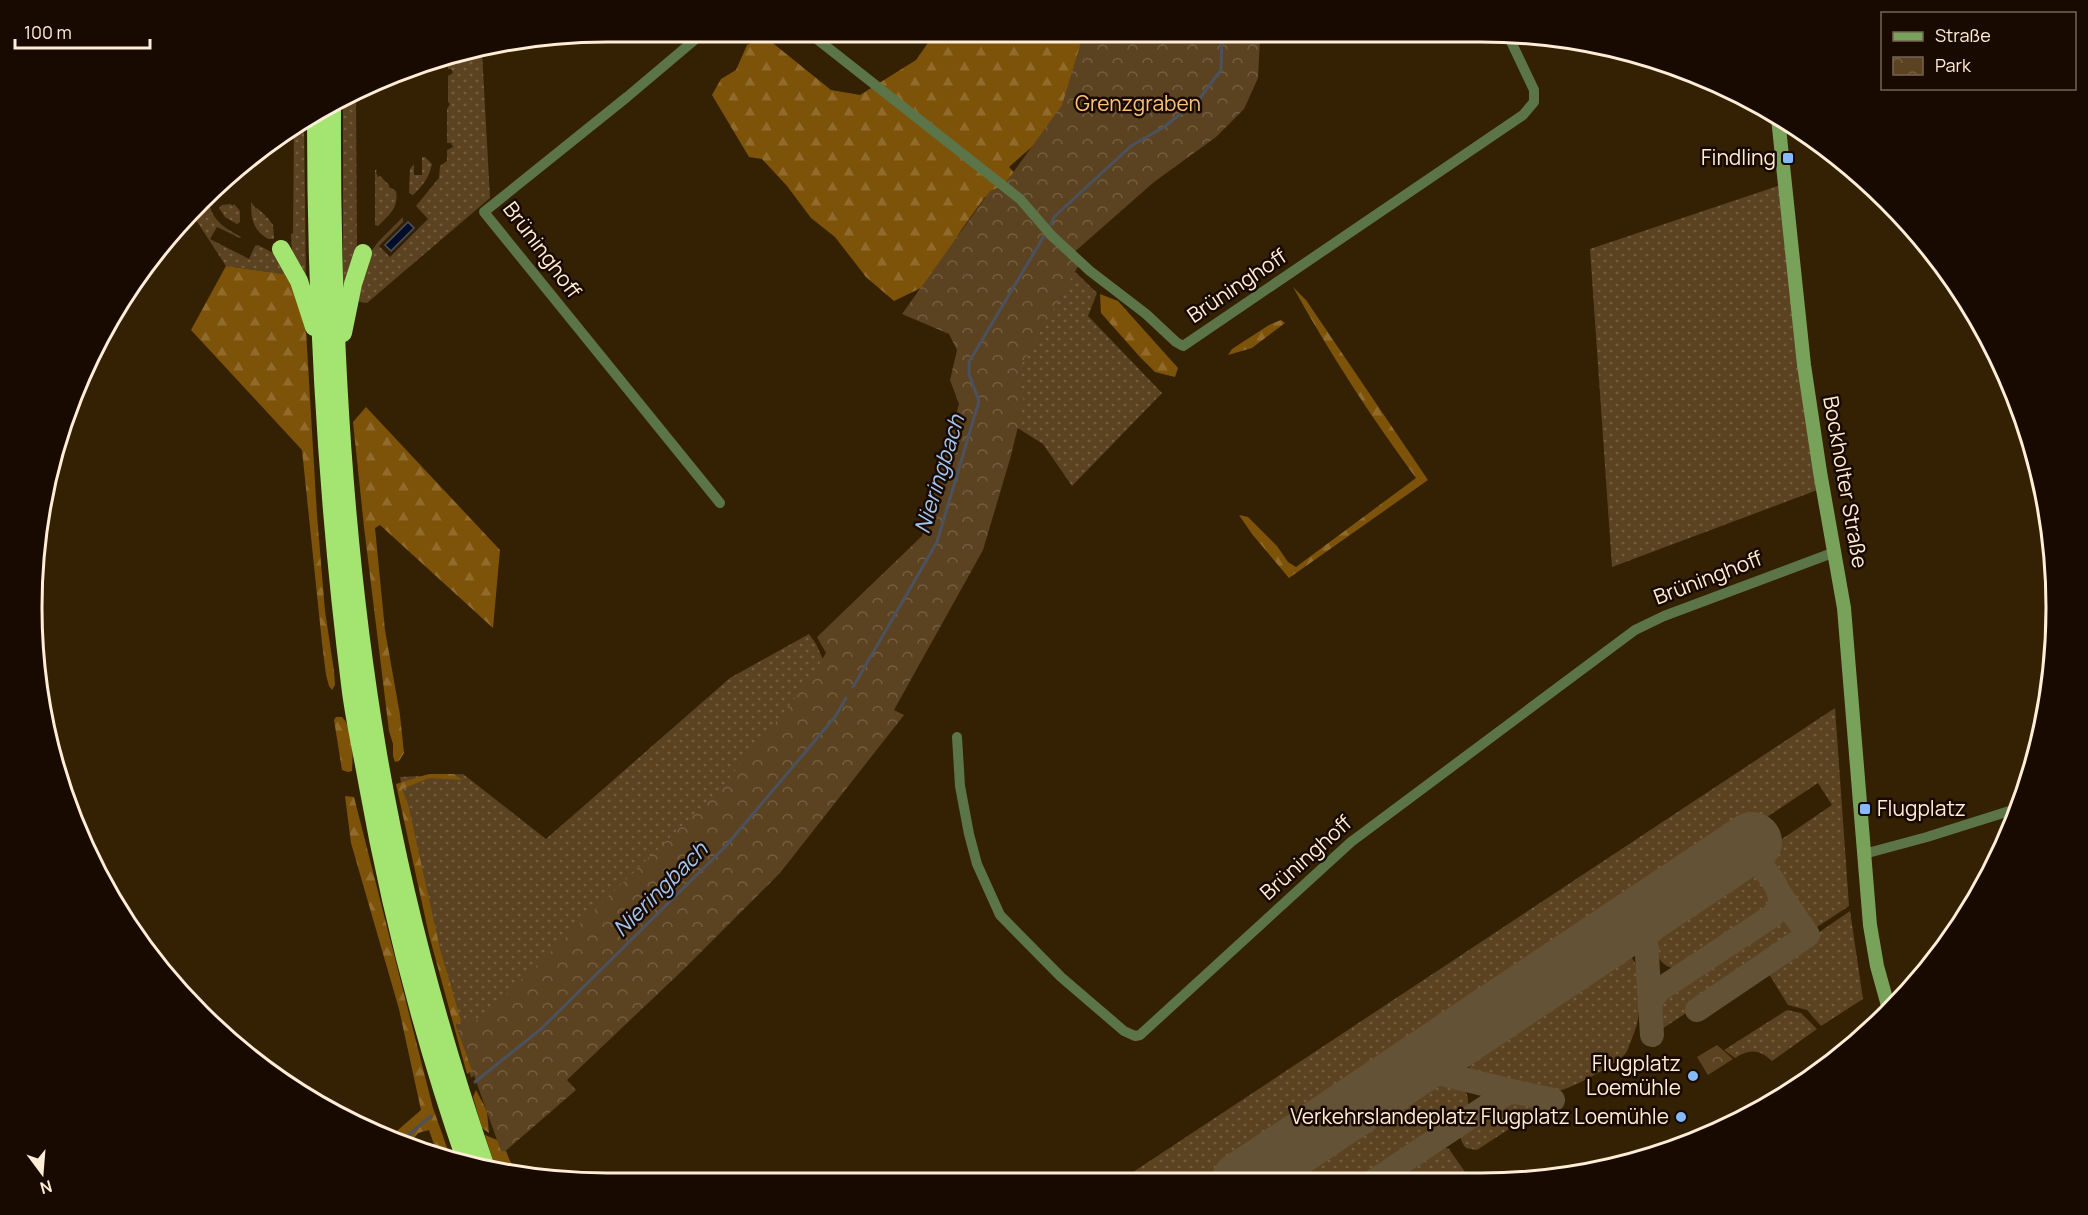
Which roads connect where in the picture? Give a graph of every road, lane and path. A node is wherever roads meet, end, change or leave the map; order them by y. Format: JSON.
{"nodes":[{"id":1,"x":692,"y":42,"type":"edge"},
{"id":2,"x":821,"y":42,"type":"edge"},
{"id":3,"x":1513,"y":43,"type":"edge"},
{"id":4,"x":333,"y":114,"type":"edge"},
{"id":5,"x":316,"y":123,"type":"edge"},
{"id":6,"x":1779,"y":128,"type":"edge"},
{"id":7,"x":282,"y":249,"type":"dead end"},
{"id":8,"x":363,"y":253,"type":"dead end"},
{"id":9,"x":322,"y":354,"type":"junction"},
{"id":10,"x":338,"y":365,"type":"junction"},
{"id":11,"x":720,"y":503,"type":"dead end"},
{"id":12,"x":1835,"y":552,"type":"junction"},
{"id":13,"x":957,"y":737,"type":"dead end"},
{"id":14,"x":2008,"y":812,"type":"edge"},
{"id":15,"x":1864,"y":854,"type":"junction"},
{"id":16,"x":1886,"y":1000,"type":"edge"},
{"id":17,"x":463,"y":1155,"type":"edge"},
{"id":18,"x":483,"y":1159,"type":"edge"}],
"edges":[{"from":1,"to":11,"type":"street","name":"Brüninghoff"},
{"from":2,"to":3,"type":"street","name":"Brüninghoff"},
{"from":4,"to":10,"type":"highway"},
{"from":5,"to":9,"type":"highway"},
{"from":6,"to":12,"type":"street","name":"Bockholter Straße"},
{"from":7,"to":9,"type":"highway"},
{"from":8,"to":10,"type":"highway"},
{"from":9,"to":17,"type":"highway"},
{"from":10,"to":18,"type":"highway"},
{"from":12,"to":13,"type":"street","name":"Brüninghoff"},
{"from":12,"to":15,"type":"street","name":"Bockholter Straße"},
{"from":14,"to":15,"type":"street"},
{"from":15,"to":16,"type":"street","name":"Bockholter Straße"}]}
